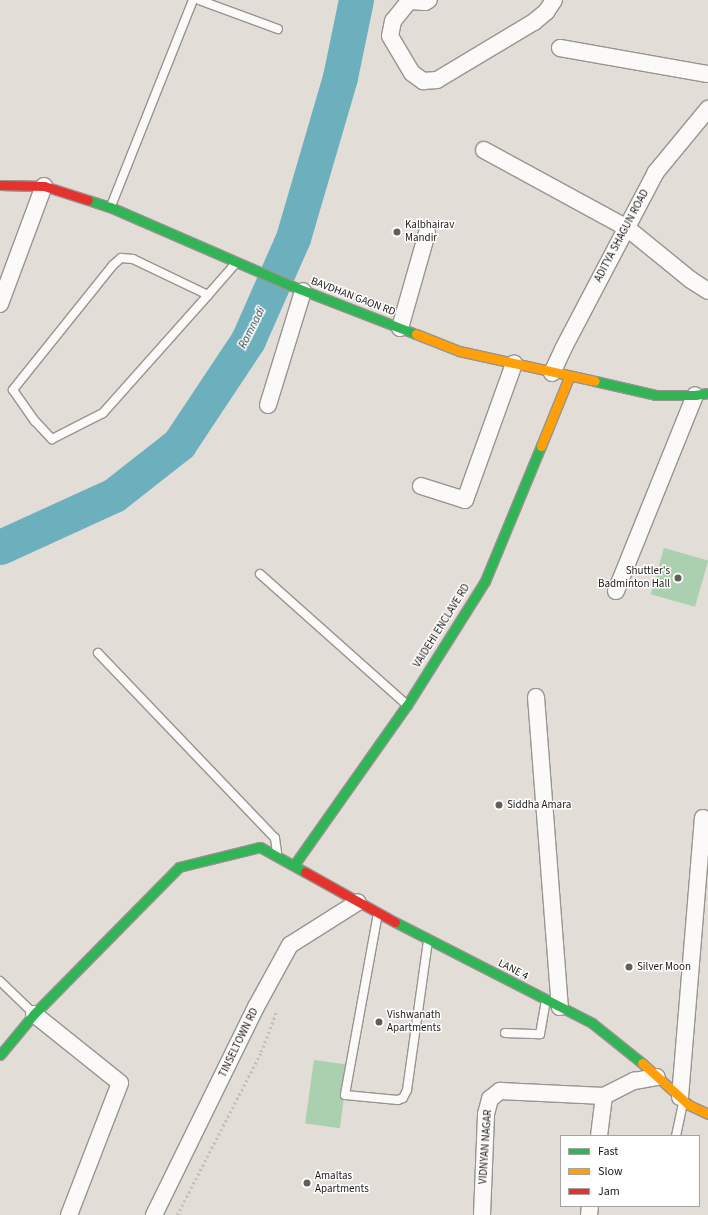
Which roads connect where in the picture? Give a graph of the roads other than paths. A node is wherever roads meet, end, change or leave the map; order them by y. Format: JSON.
{"nodes":[{"id":1,"x":193,"y":0,"type":"edge"},
{"id":2,"x":199,"y":0,"type":"edge"},
{"id":3,"x":429,"y":0,"type":"edge"},
{"id":4,"x":554,"y":0,"type":"edge"},
{"id":5,"x":410,"y":1,"type":"edge"},
{"id":6,"x":278,"y":29,"type":"dead end"},
{"id":7,"x":560,"y":48,"type":"dead end"},
{"id":8,"x":708,"y":74,"type":"edge"},
{"id":9,"x":708,"y":109,"type":"edge"},
{"id":10,"x":484,"y":150,"type":"dead end"},
{"id":11,"x":0,"y":185,"type":"edge"},
{"id":12,"x":44,"y":186,"type":"junction"},
{"id":13,"x":110,"y":207,"type":"junction"},
{"id":14,"x":626,"y":228,"type":"junction"},
{"id":15,"x":427,"y":233,"type":"dead end"},
{"id":16,"x":237,"y":263,"type":"junction"},
{"id":17,"x":298,"y":288,"type":"junction"},
{"id":18,"x":708,"y":291,"type":"edge"},
{"id":19,"x":208,"y":295,"type":"junction"},
{"id":20,"x":0,"y":304,"type":"edge"},
{"id":21,"x":400,"y":328,"type":"junction"},
{"id":22,"x":514,"y":364,"type":"junction"},
{"id":23,"x":552,"y":373,"type":"junction"},
{"id":24,"x":569,"y":377,"type":"junction"},
{"id":25,"x":701,"y":394,"type":"edge"},
{"id":26,"x":268,"y":405,"type":"dead end"},
{"id":27,"x":421,"y":486,"type":"dead end"},
{"id":28,"x":260,"y":574,"type":"dead end"},
{"id":29,"x":616,"y":591,"type":"dead end"},
{"id":30,"x":98,"y":653,"type":"dead end"},
{"id":31,"x":536,"y":697,"type":"dead end"},
{"id":32,"x":407,"y":706,"type":"junction"},
{"id":33,"x":703,"y":818,"type":"dead end"},
{"id":34,"x":278,"y":858,"type":"junction"},
{"id":35,"x":294,"y":865,"type":"junction"},
{"id":36,"x":358,"y":902,"type":"junction"},
{"id":37,"x":378,"y":913,"type":"junction"},
{"id":38,"x":428,"y":940,"type":"junction"},
{"id":39,"x":0,"y":981,"type":"edge"},
{"id":40,"x":553,"y":1004,"type":"junction"},
{"id":41,"x":34,"y":1014,"type":"junction"},
{"id":42,"x":505,"y":1033,"type":"dead end"},
{"id":43,"x":0,"y":1055,"type":"edge"},
{"id":44,"x":657,"y":1077,"type":"junction"},
{"id":45,"x":604,"y":1096,"type":"junction"},
{"id":46,"x":682,"y":1098,"type":"junction"},
{"id":47,"x":708,"y":1114,"type":"edge"},
{"id":48,"x":599,"y":1135,"type":"edge"},
{"id":49,"x":676,"y":1135,"type":"edge"},
{"id":50,"x":69,"y":1215,"type":"edge"},
{"id":51,"x":154,"y":1215,"type":"edge"},
{"id":52,"x":482,"y":1215,"type":"edge"}],
"edges":[{"from":1,"to":13,"type":"lane"},
{"from":2,"to":6,"type":"lane"},
{"from":3,"to":5,"type":"street"},
{"from":4,"to":5,"type":"street"},
{"from":7,"to":8,"type":"street"},
{"from":9,"to":14,"type":"street","name":"ADITYA SHAGUN ROAD"},
{"from":10,"to":14,"type":"street"},
{"from":11,"to":12,"type":"street","name":"BAVDHAN GAON RD"},
{"from":12,"to":13,"type":"street","name":"BAVDHAN GAON RD"},
{"from":12,"to":20,"type":"street"},
{"from":13,"to":16,"type":"street","name":"BAVDHAN GAON RD"},
{"from":14,"to":18,"type":"street"},
{"from":14,"to":23,"type":"street","name":"ADITYA SHAGUN ROAD"},
{"from":15,"to":21,"type":"street"},
{"from":16,"to":17,"type":"street","name":"BAVDHAN GAON RD"},
{"from":16,"to":19,"type":"lane"},
{"from":17,"to":21,"type":"street","name":"BAVDHAN GAON RD"},
{"from":17,"to":26,"type":"street"},
{"from":19,"to":19,"type":"lane"},
{"from":21,"to":22,"type":"street","name":"BAVDHAN GAON RD"},
{"from":22,"to":23,"type":"street","name":"BAVDHAN GAON RD"},
{"from":22,"to":27,"type":"street"},
{"from":23,"to":24,"type":"street","name":"BAVDHAN GAON RD"},
{"from":24,"to":25,"type":"street","name":"BAVDHAN GAON RD"},
{"from":24,"to":32,"type":"street","name":"VAIDEHI ENCLAVE RD"},
{"from":25,"to":29,"type":"street"},
{"from":28,"to":32,"type":"lane"},
{"from":30,"to":34,"type":"lane"},
{"from":31,"to":40,"type":"street"},
{"from":32,"to":35,"type":"street","name":"VAIDEHI ENCLAVE RD"},
{"from":33,"to":46,"type":"street"},
{"from":34,"to":35,"type":"street","name":"LANE 4"},
{"from":34,"to":41,"type":"street","name":"LANE 4"},
{"from":35,"to":36,"type":"street","name":"LANE 4"},
{"from":36,"to":37,"type":"street","name":"LANE 4"},
{"from":36,"to":51,"type":"street","name":"TINSELTOWN RD"},
{"from":37,"to":38,"type":"street","name":"LANE 4"},
{"from":37,"to":38,"type":"lane"},
{"from":38,"to":40,"type":"street","name":"LANE 4"},
{"from":39,"to":41,"type":"lane"},
{"from":40,"to":42,"type":"lane"},
{"from":40,"to":44,"type":"street","name":"LANE 4"},
{"from":41,"to":43,"type":"street","name":"LANE 4"},
{"from":41,"to":50,"type":"street"},
{"from":44,"to":45,"type":"street"},
{"from":44,"to":46,"type":"street","name":"LANE 4"},
{"from":45,"to":48,"type":"street"},
{"from":45,"to":52,"type":"street","name":"VIDNYAN NAGAR"},
{"from":46,"to":47,"type":"street","name":"LANE 4"},
{"from":46,"to":49,"type":"lane"}]}
